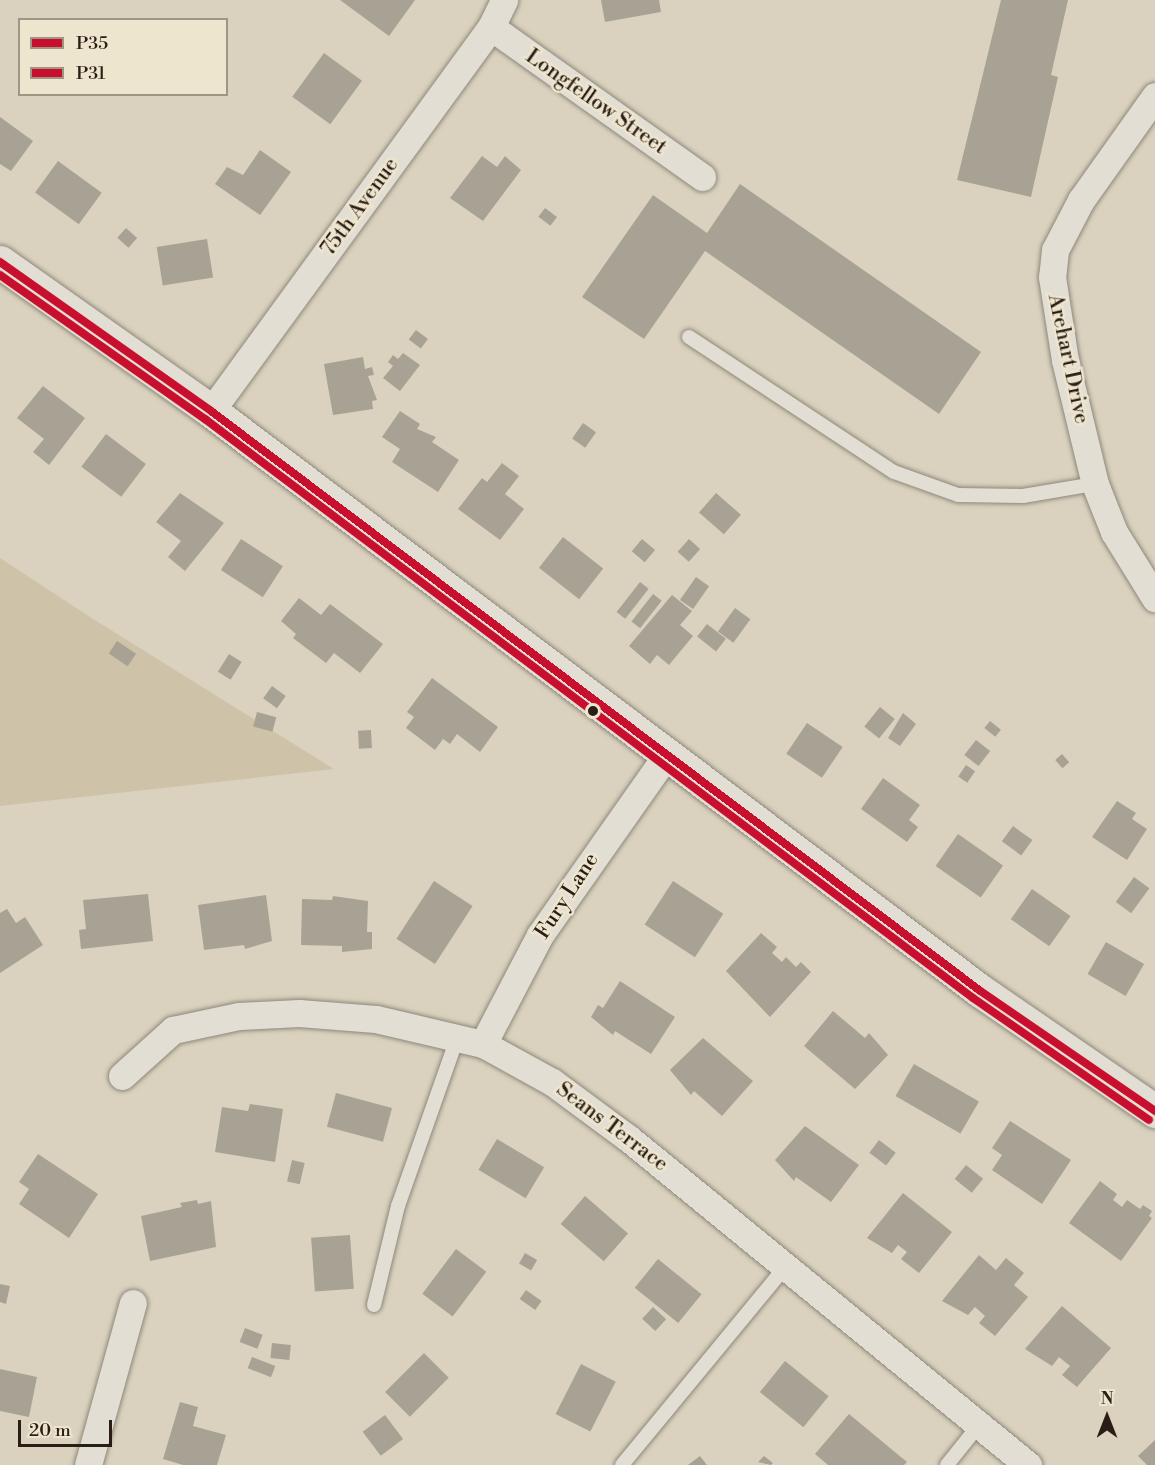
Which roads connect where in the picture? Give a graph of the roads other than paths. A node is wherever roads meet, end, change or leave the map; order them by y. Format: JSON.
{"nodes":[{"id":1,"x":504,"y":0,"type":"edge"},
{"id":2,"x":491,"y":27,"type":"junction"},
{"id":3,"x":1155,"y":96,"type":"edge"},
{"id":4,"x":702,"y":177,"type":"dead end"},
{"id":5,"x":0,"y":262,"type":"edge"},
{"id":6,"x":689,"y":337,"type":"dead end"},
{"id":7,"x":211,"y":411,"type":"junction"},
{"id":8,"x":1095,"y":483,"type":"junction"},
{"id":9,"x":1155,"y":598,"type":"edge"},
{"id":10,"x":666,"y":756,"type":"junction"},
{"id":11,"x":470,"y":1041,"type":"junction"},
{"id":12,"x":122,"y":1076,"type":"dead end"},
{"id":13,"x":1155,"y":1111,"type":"edge"},
{"id":14,"x":786,"y":1266,"type":"junction"},
{"id":15,"x":133,"y":1303,"type":"dead end"},
{"id":16,"x":374,"y":1305,"type":"dead end"},
{"id":17,"x":979,"y":1425,"type":"junction"},
{"id":18,"x":88,"y":1465,"type":"edge"},
{"id":19,"x":622,"y":1465,"type":"edge"},
{"id":20,"x":947,"y":1465,"type":"edge"},
{"id":21,"x":1028,"y":1465,"type":"edge"}],
"edges":[{"from":1,"to":2,"type":"street","name":"75th Avenue"},
{"from":2,"to":4,"type":"street","name":"Longfellow Street"},
{"from":2,"to":7,"type":"street","name":"75th Avenue"},
{"from":3,"to":8,"type":"street","name":"Arehart Drive"},
{"from":5,"to":7,"type":"street"},
{"from":6,"to":8,"type":"lane"},
{"from":7,"to":10,"type":"street"},
{"from":8,"to":9,"type":"street","name":"Arehart Drive"},
{"from":10,"to":11,"type":"street","name":"Fury Lane"},
{"from":10,"to":13,"type":"street"},
{"from":11,"to":12,"type":"street","name":"Seans Terrace"},
{"from":11,"to":14,"type":"street","name":"Seans Terrace"},
{"from":11,"to":16,"type":"lane"},
{"from":14,"to":17,"type":"street","name":"Seans Terrace"},
{"from":14,"to":19,"type":"lane"},
{"from":15,"to":18,"type":"street"},
{"from":17,"to":20,"type":"lane"},
{"from":17,"to":21,"type":"street","name":"Seans Terrace"}]}
